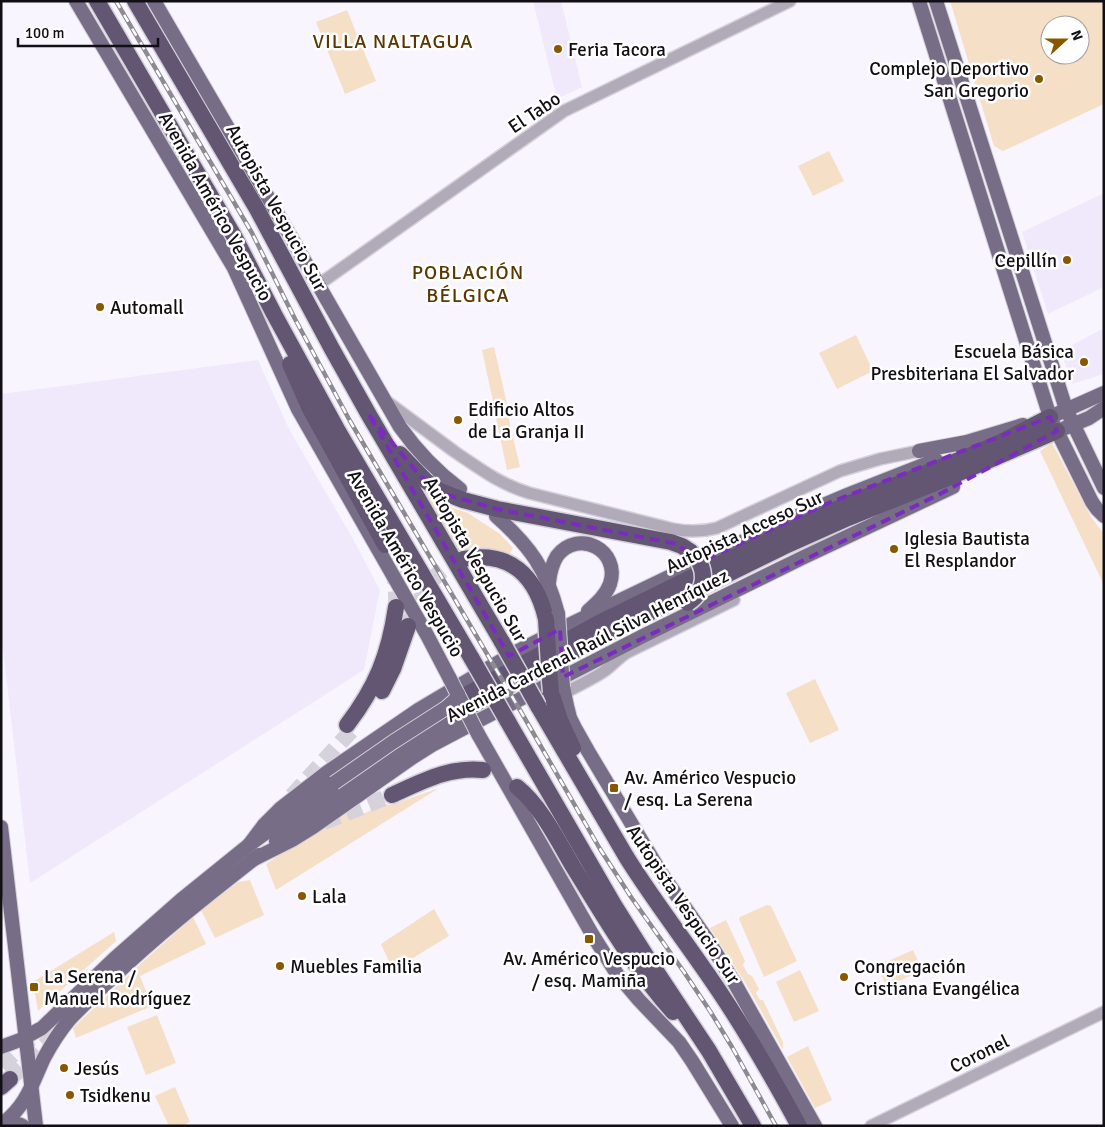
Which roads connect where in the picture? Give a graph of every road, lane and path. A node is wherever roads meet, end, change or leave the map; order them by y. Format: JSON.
{"nodes":[{"id":1,"x":76,"y":1,"type":"edge"},
{"id":2,"x":86,"y":1,"type":"edge"},
{"id":3,"x":97,"y":1,"type":"edge"},
{"id":4,"x":135,"y":1,"type":"edge"},
{"id":5,"x":154,"y":1,"type":"edge"},
{"id":6,"x":790,"y":1,"type":"edge"},
{"id":7,"x":919,"y":1,"type":"edge"},
{"id":8,"x":936,"y":1,"type":"edge"},
{"id":9,"x":122,"y":44,"type":"junction"},
{"id":10,"x":318,"y":285,"type":"junction"},
{"id":11,"x":274,"y":314,"type":"junction"},
{"id":12,"x":1104,"y":393,"type":"edge"},
{"id":13,"x":383,"y":398,"type":"junction"},
{"id":14,"x":1104,"y":408,"type":"edge"},
{"id":15,"x":1066,"y":409,"type":"junction"},
{"id":16,"x":369,"y":415,"type":"junction"},
{"id":17,"x":1054,"y":424,"type":"junction"},
{"id":18,"x":1074,"y":425,"type":"junction"},
{"id":19,"x":1022,"y":446,"type":"junction"},
{"id":20,"x":919,"y":451,"type":"joint"},
{"id":21,"x":954,"y":487,"type":"joint"},
{"id":22,"x":1104,"y":488,"type":"edge"},
{"id":23,"x":460,"y":489,"type":"dead end"},
{"id":24,"x":496,"y":516,"type":"dead end"},
{"id":25,"x":1104,"y":516,"type":"edge"},
{"id":26,"x":386,"y":545,"type":"tunnel mouth"},
{"id":27,"x":804,"y":557,"type":"junction"},
{"id":28,"x":463,"y":559,"type":"tunnel mouth"},
{"id":29,"x":548,"y":582,"type":"junction"},
{"id":30,"x":734,"y":600,"type":"joint"},
{"id":31,"x":396,"y":607,"type":"tunnel mouth"},
{"id":32,"x":552,"y":617,"type":"junction"},
{"id":33,"x":577,"y":620,"type":"junction"},
{"id":34,"x":408,"y":626,"type":"tunnel mouth"},
{"id":35,"x":560,"y":691,"type":"junction"},
{"id":36,"x":498,"y":692,"type":"junction"},
{"id":37,"x":465,"y":704,"type":"junction"},
{"id":38,"x":483,"y":770,"type":"dead end"},
{"id":39,"x":337,"y":787,"type":"junction"},
{"id":40,"x":517,"y":787,"type":"dead end"},
{"id":41,"x":392,"y":795,"type":"tunnel mouth"},
{"id":42,"x":590,"y":795,"type":"junction"},
{"id":43,"x":1,"y":827,"type":"edge"},
{"id":44,"x":249,"y":845,"type":"junction"},
{"id":45,"x":252,"y":860,"type":"junction"},
{"id":46,"x":1104,"y":1012,"type":"edge"},
{"id":47,"x":26,"y":1037,"type":"junction"},
{"id":48,"x":1,"y":1047,"type":"edge"},
{"id":49,"x":709,"y":1051,"type":"junction"},
{"id":50,"x":32,"y":1088,"type":"junction"},
{"id":51,"x":1,"y":1125,"type":"edge"},
{"id":52,"x":23,"y":1126,"type":"edge"},
{"id":53,"x":36,"y":1126,"type":"edge"},
{"id":54,"x":732,"y":1126,"type":"edge"},
{"id":55,"x":754,"y":1126,"type":"edge"},
{"id":56,"x":799,"y":1126,"type":"edge"},
{"id":57,"x":815,"y":1126,"type":"edge"},
{"id":58,"x":870,"y":1126,"type":"edge"}],
"edges":[{"from":1,"to":37,"type":"main road","name":"Avenida Américo Vespucio","bridge":true},
{"from":2,"to":9,"type":"highway"},
{"from":3,"to":9,"type":"highway"},
{"from":4,"to":16,"type":"highway","name":"Autopista Vespucio Sur"},
{"from":5,"to":10,"type":"main road"},
{"from":6,"to":10,"type":"street","name":"El Tabo"},
{"from":7,"to":17,"type":"main road"},
{"from":8,"to":15,"type":"main road"},
{"from":9,"to":11,"type":"highway"},
{"from":10,"to":13,"type":"main road"},
{"from":11,"to":26,"type":"highway"},
{"from":11,"to":49,"type":"highway","bridge":true},
{"from":12,"to":15,"type":"main road","name":"Avenida Cardenal Raúl Silva Henríquez"},
{"from":13,"to":20,"type":"street"},
{"from":13,"to":23,"type":"main road"},
{"from":14,"to":18,"type":"main road","name":"Avenida Cardenal Raúl Silva Henríquez"},
{"from":15,"to":17,"type":"main road","name":"Avenida Cardenal Raúl Silva Henríquez"},
{"from":15,"to":18,"type":"main road"},
{"from":16,"to":36,"type":"highway","bridge":true},
{"from":16,"to":42,"type":"highway","name":"Autopista Vespucio Sur","bridge":true},
{"from":17,"to":18,"type":"main road","name":"Avenida Cardenal Raúl Silva Henríquez"},
{"from":17,"to":19,"type":"highway","name":"Autopista Acceso Sur"},
{"from":17,"to":20,"type":"main road"},
{"from":17,"to":25,"type":"main road"},
{"from":17,"to":33,"type":"main road","name":"Avenida Cardenal Raúl Silva Henríquez"},
{"from":17,"to":37,"type":"highway","name":"Autopista Acceso Sur"},
{"from":18,"to":22,"type":"main road"},
{"from":19,"to":21,"type":"highway"},
{"from":19,"to":36,"type":"highway","name":"Autopista Acceso Sur"},
{"from":21,"to":27,"type":"main road","name":"Avenida Cardenal Raúl Silva Henríquez"},
{"from":24,"to":29,"type":"main road"},
{"from":27,"to":30,"type":"main road"},
{"from":27,"to":45,"type":"main road","name":"Avenida Cardenal Raúl Silva Henríquez"},
{"from":28,"to":32,"type":"highway"},
{"from":29,"to":32,"type":"main road"},
{"from":29,"to":33,"type":"main road"},
{"from":30,"to":35,"type":"street","name":"Avenida Cardenal Raúl Silva Henríquez"},
{"from":31,"to":34,"type":"highway"},
{"from":32,"to":35,"type":"highway","bridge":true},
{"from":33,"to":44,"type":"main road","name":"Avenida Cardenal Raúl Silva Henríquez"},
{"from":35,"to":42,"type":"highway"},
{"from":35,"to":57,"type":"main road"},
{"from":36,"to":37,"type":"highway","name":"Autopista Acceso Sur"},
{"from":37,"to":39,"type":"main road","name":"Avenida Cardenal Raúl Silva Henríquez","bridge":true},
{"from":37,"to":39,"type":"main road","name":"Avenida Cardenal Raúl Silva Henríquez"},
{"from":37,"to":54,"type":"main road","name":"Avenida Américo Vespucio","bridge":true},
{"from":38,"to":41,"type":"highway"},
{"from":39,"to":44,"type":"main road","name":"Avenida Cardenal Raúl Silva Henríquez"},
{"from":39,"to":45,"type":"main road","name":"Avenida Cardenal Raúl Silva Henríquez"},
{"from":40,"to":49,"type":"highway"},
{"from":42,"to":56,"type":"highway","name":"Autopista Vespucio Sur"},
{"from":43,"to":47,"type":"main road"},
{"from":44,"to":47,"type":"main road","name":"Avenida Cardenal Raúl Silva Henríquez"},
{"from":45,"to":50,"type":"main road","name":"Avenida Cardenal Raúl Silva Henríquez"},
{"from":46,"to":58,"type":"street","name":"Coronel"},
{"from":47,"to":48,"type":"main road","name":"Avenida Cardenal Raúl Silva Henríquez"},
{"from":47,"to":50,"type":"main road"},
{"from":49,"to":55,"type":"highway"},
{"from":50,"to":51,"type":"main road","name":"Avenida Cardenal Raúl Silva Henríquez"},
{"from":50,"to":53,"type":"main road"},
{"from":51,"to":52,"type":"main road"}]}
